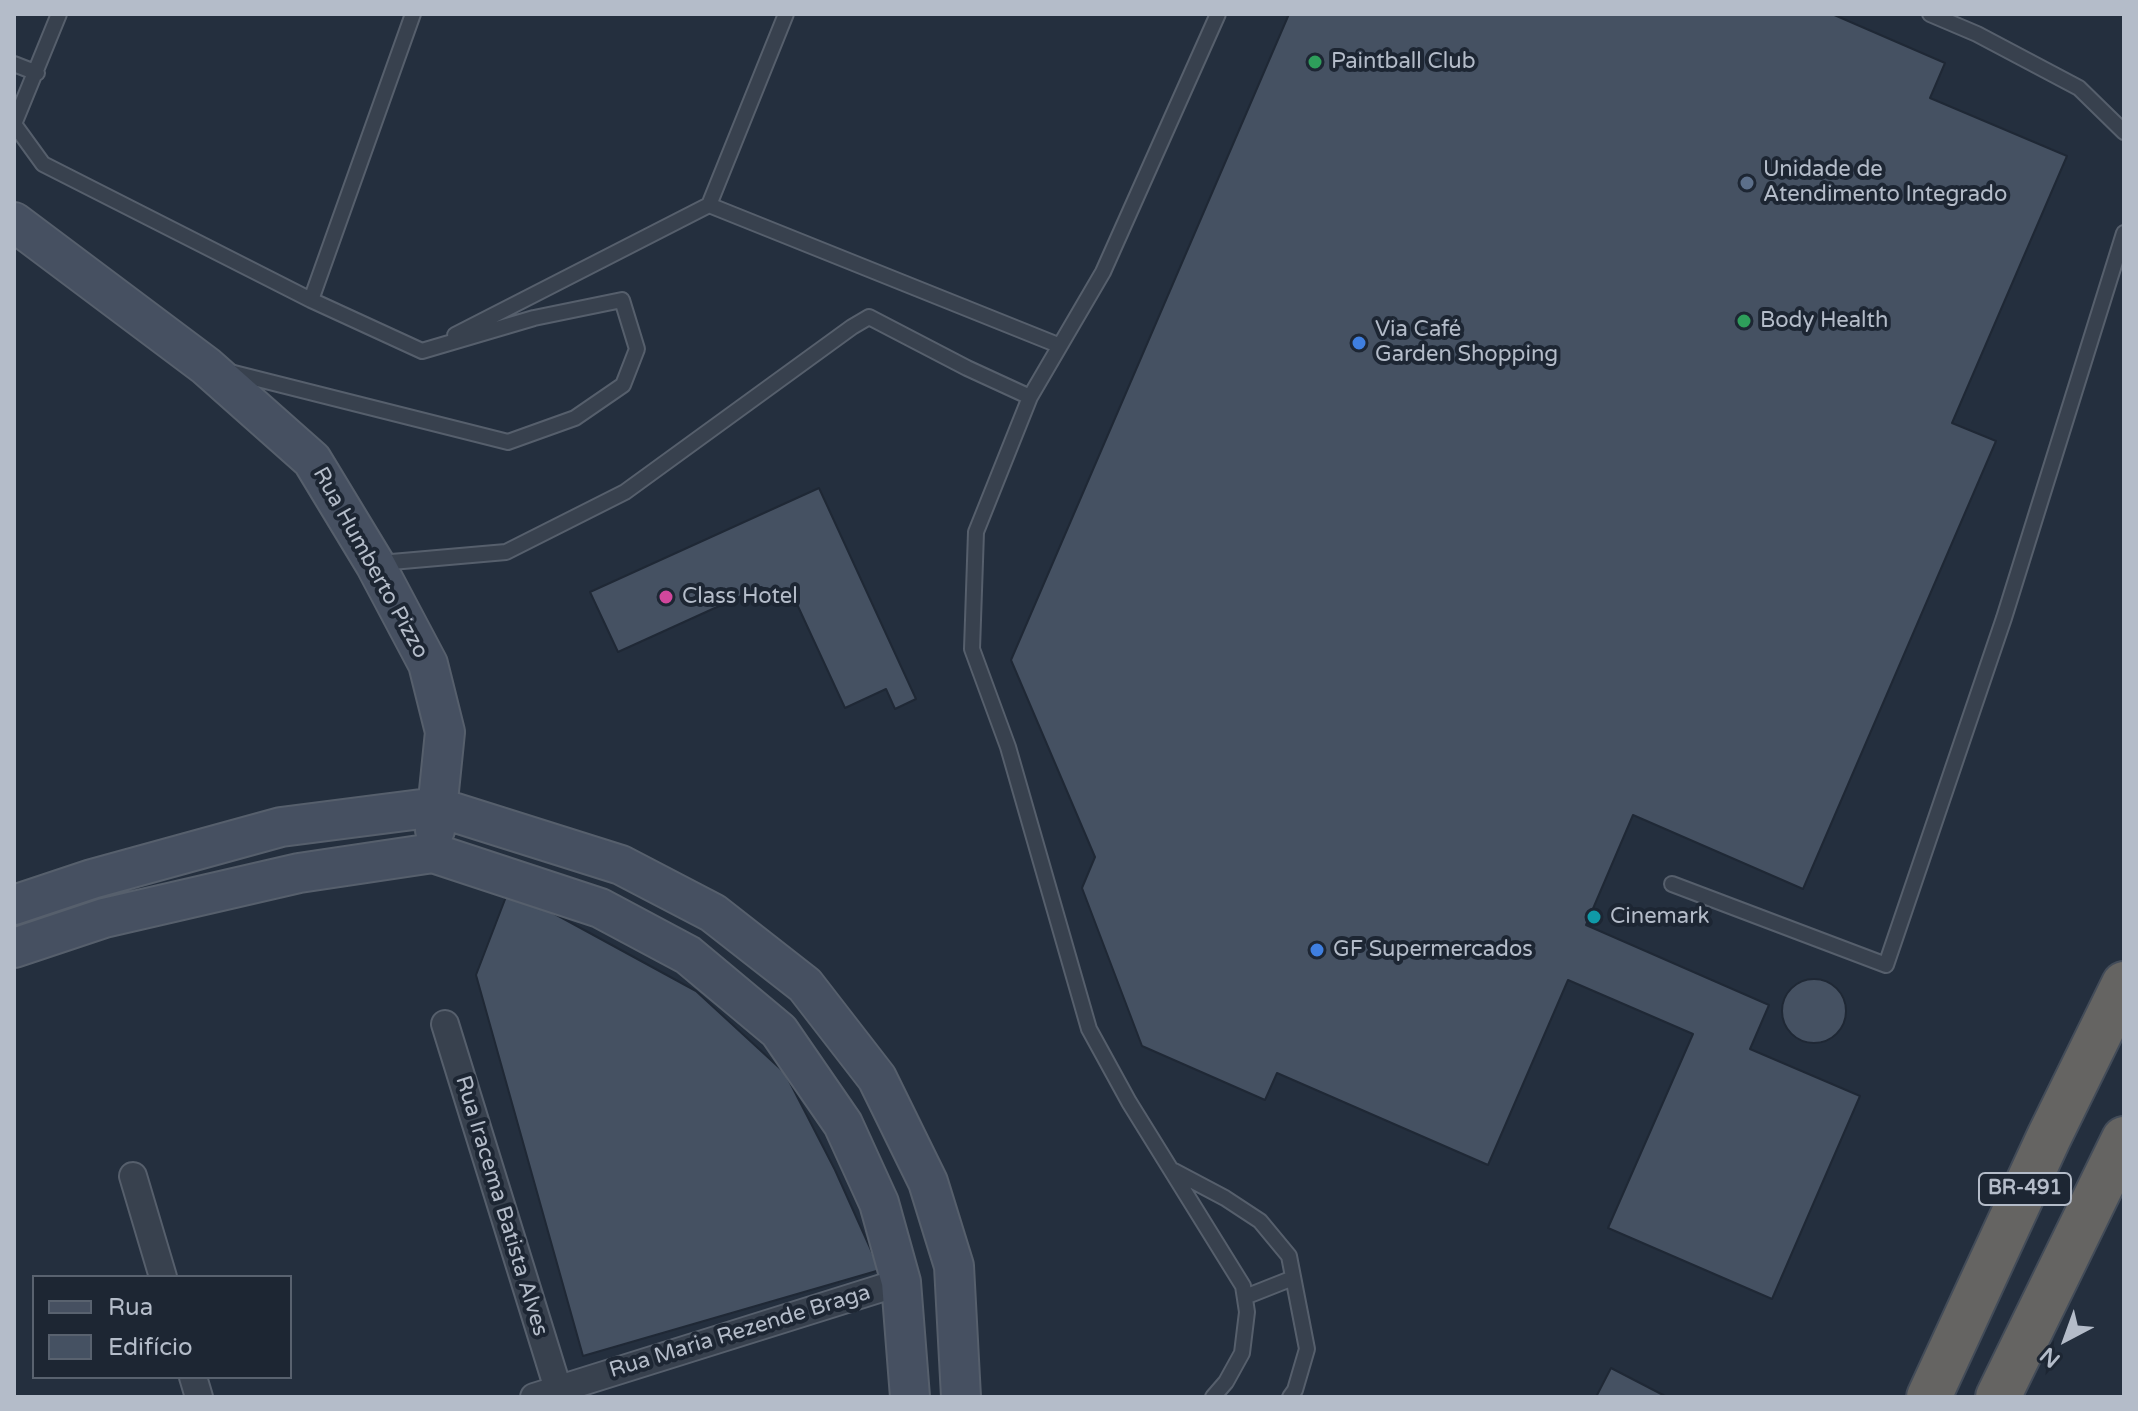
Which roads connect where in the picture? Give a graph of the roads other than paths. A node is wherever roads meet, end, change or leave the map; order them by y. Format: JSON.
{"nodes":[{"id":1,"x":59,"y":14,"type":"edge"},
{"id":2,"x":413,"y":14,"type":"edge"},
{"id":3,"x":786,"y":14,"type":"edge"},
{"id":4,"x":1218,"y":14,"type":"edge"},
{"id":5,"x":1930,"y":14,"type":"edge"},
{"id":6,"x":14,"y":64,"type":"edge"},
{"id":7,"x":37,"y":73,"type":"junction"},
{"id":8,"x":14,"y":124,"type":"edge"},
{"id":9,"x":2124,"y":132,"type":"edge"},
{"id":10,"x":709,"y":205,"type":"junction"},
{"id":11,"x":14,"y":222,"type":"edge"},
{"id":12,"x":2124,"y":233,"type":"edge"},
{"id":13,"x":311,"y":300,"type":"junction"},
{"id":14,"x":1058,"y":345,"type":"junction"},
{"id":15,"x":422,"y":351,"type":"junction"},
{"id":16,"x":206,"y":366,"type":"junction"},
{"id":17,"x":1030,"y":397,"type":"junction"},
{"id":18,"x":375,"y":564,"type":"junction"},
{"id":19,"x":437,"y":807,"type":"junction"},
{"id":20,"x":433,"y":853,"type":"junction"},
{"id":21,"x":1672,"y":884,"type":"dead end"},
{"id":22,"x":14,"y":905,"type":"edge"},
{"id":23,"x":14,"y":948,"type":"edge"},
{"id":24,"x":2124,"y":984,"type":"edge"},
{"id":25,"x":445,"y":1024,"type":"dead end"},
{"id":26,"x":2124,"y":1139,"type":"edge"},
{"id":27,"x":1172,"y":1170,"type":"junction"},
{"id":28,"x":133,"y":1176,"type":"dead end"},
{"id":29,"x":162,"y":1275,"type":"edge"},
{"id":30,"x":1293,"y":1278,"type":"junction"},
{"id":31,"x":901,"y":1282,"type":"junction"},
{"id":32,"x":1245,"y":1297,"type":"junction"},
{"id":33,"x":546,"y":1393,"type":"edge"},
{"id":34,"x":910,"y":1397,"type":"edge"},
{"id":35,"x":961,"y":1397,"type":"edge"},
{"id":36,"x":1213,"y":1397,"type":"edge"},
{"id":37,"x":1290,"y":1397,"type":"edge"},
{"id":38,"x":1929,"y":1397,"type":"edge"},
{"id":39,"x":1998,"y":1397,"type":"edge"}],
"edges":[{"from":1,"to":7,"type":"lane"},
{"from":2,"to":13,"type":"lane"},
{"from":3,"to":10,"type":"lane"},
{"from":4,"to":14,"type":"lane"},
{"from":5,"to":9,"type":"lane"},
{"from":6,"to":7,"type":"lane"},
{"from":7,"to":8,"type":"lane"},
{"from":8,"to":13,"type":"lane"},
{"from":10,"to":14,"type":"lane"},
{"from":10,"to":15,"type":"lane"},
{"from":11,"to":16,"type":"main road","name":"Rua Humberto Pizzo"},
{"from":12,"to":21,"type":"lane"},
{"from":13,"to":15,"type":"lane"},
{"from":14,"to":17,"type":"lane"},
{"from":15,"to":16,"type":"lane"},
{"from":16,"to":18,"type":"main road","name":"Rua Humberto Pizzo"},
{"from":17,"to":18,"type":"lane"},
{"from":17,"to":27,"type":"lane"},
{"from":18,"to":19,"type":"main road","name":"Rua Humberto Pizzo"},
{"from":19,"to":20,"type":"main road","name":"Rua Humberto Pizzo"},
{"from":19,"to":22,"type":"main road"},
{"from":19,"to":35,"type":"main road"},
{"from":20,"to":23,"type":"main road"},
{"from":20,"to":31,"type":"main road"},
{"from":24,"to":38,"type":"highway","number":"BR-491"},
{"from":25,"to":33,"type":"street","name":"Rua Iracema Batista Alves"},
{"from":26,"to":39,"type":"highway","number":"BR-491"},
{"from":27,"to":30,"type":"lane"},
{"from":27,"to":32,"type":"lane"},
{"from":28,"to":29,"type":"street"},
{"from":30,"to":32,"type":"lane"},
{"from":30,"to":37,"type":"lane"},
{"from":31,"to":33,"type":"street","name":"Rua Maria Rezende Braga"},
{"from":31,"to":34,"type":"main road"},
{"from":32,"to":36,"type":"lane"}]}
